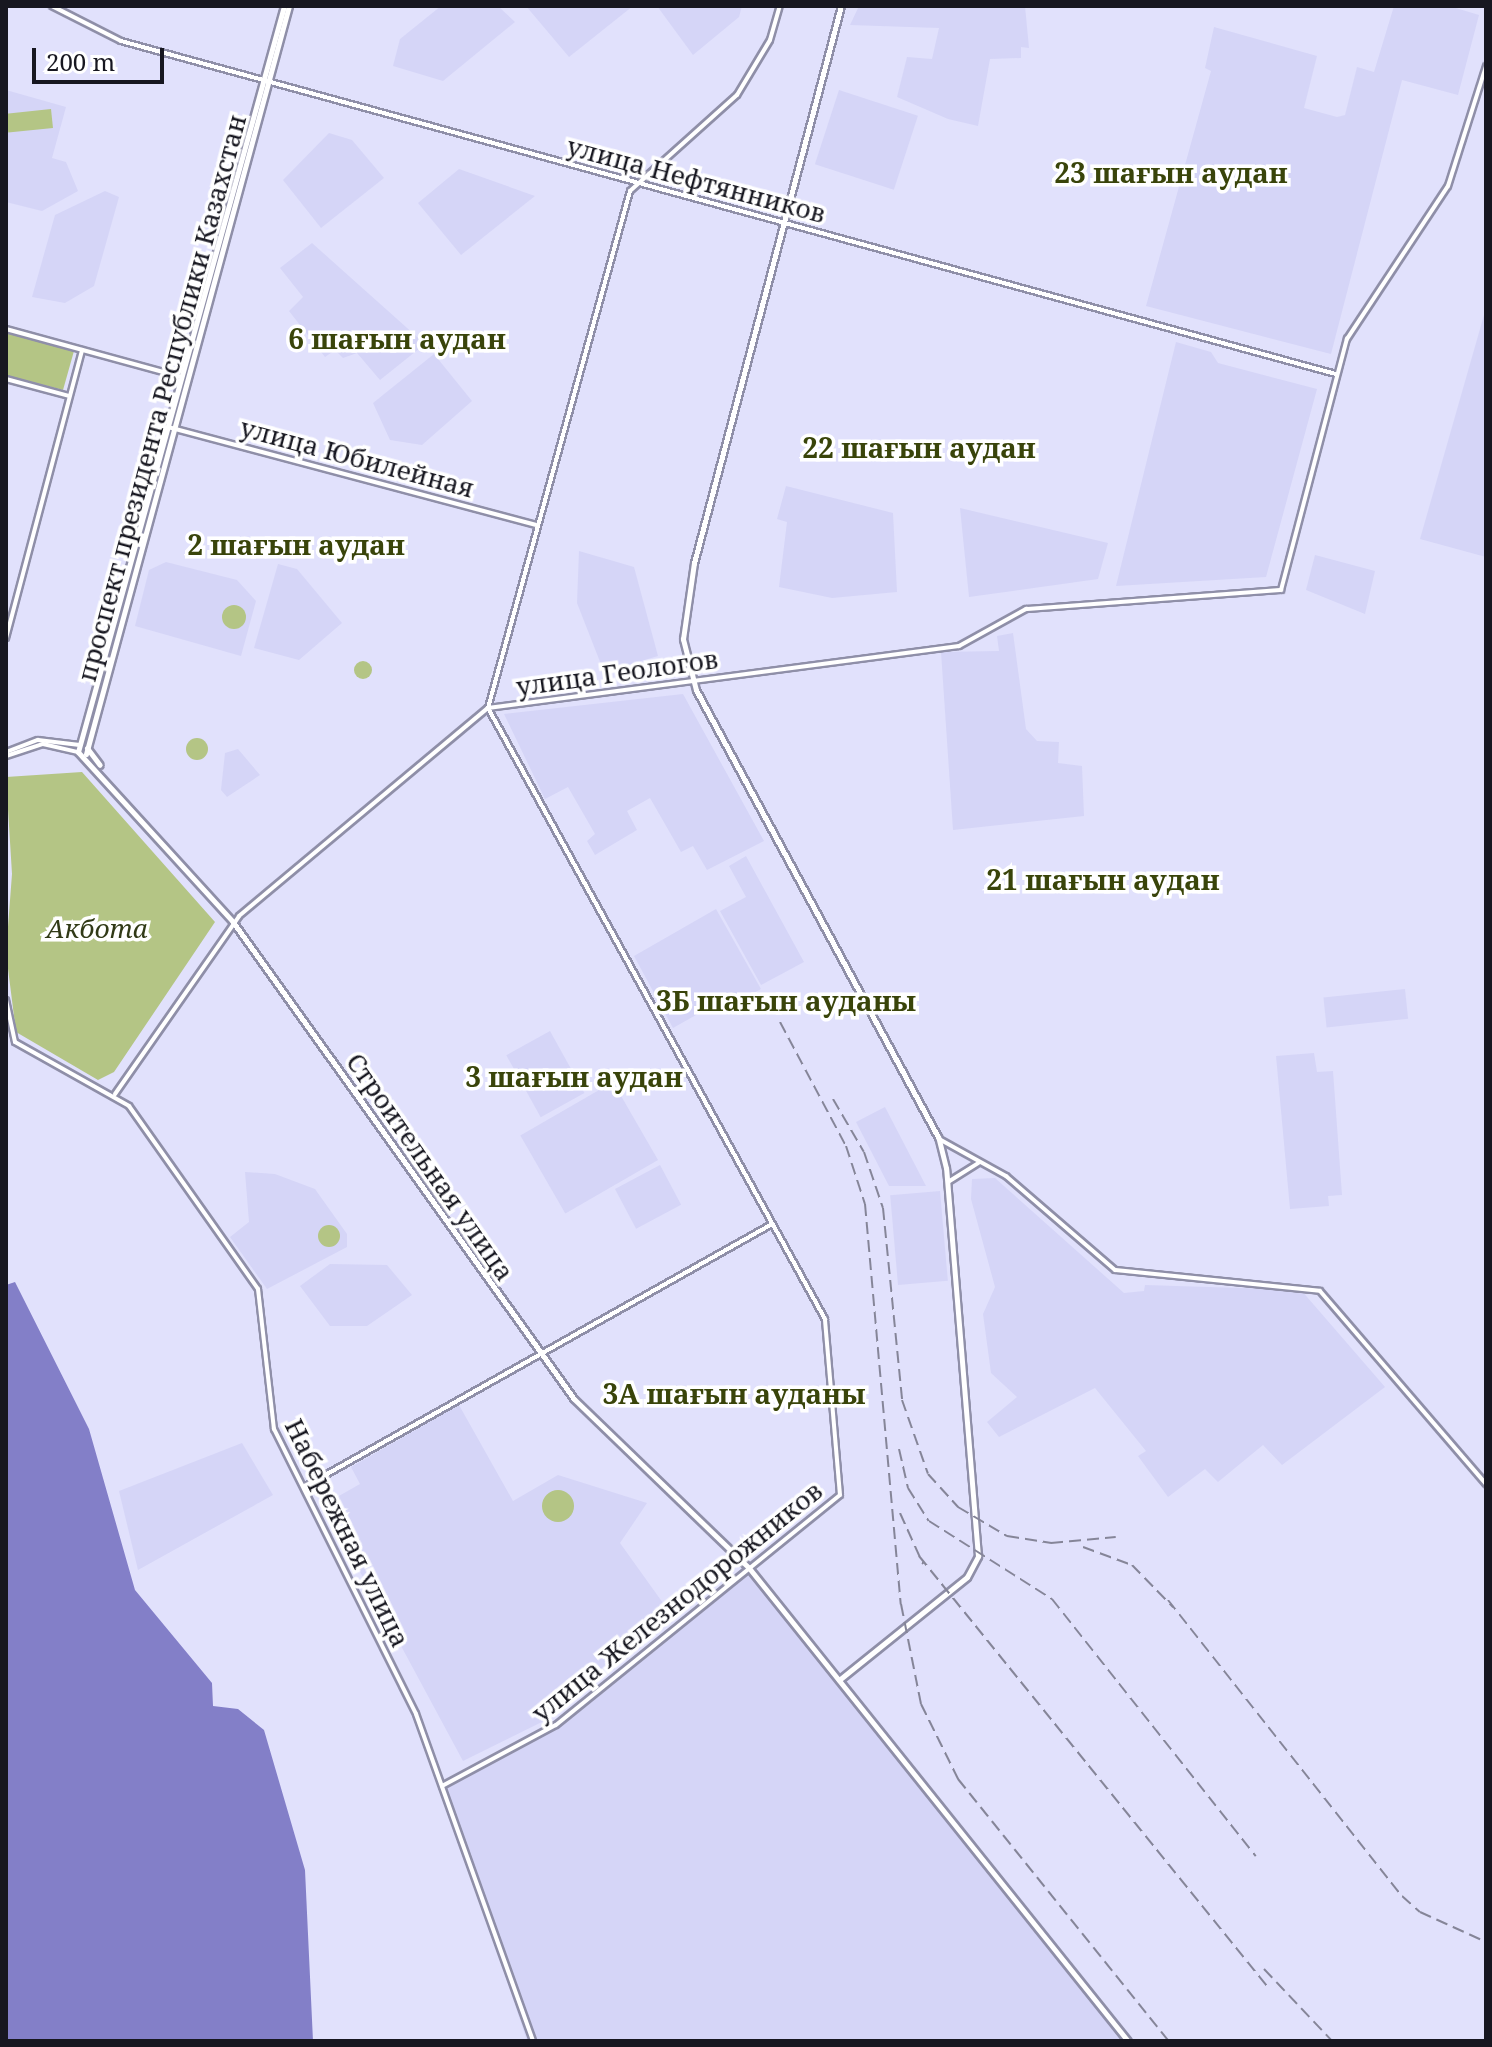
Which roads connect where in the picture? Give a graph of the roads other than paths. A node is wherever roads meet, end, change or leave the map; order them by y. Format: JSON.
{"nodes":[{"id":1,"x":52,"y":6,"type":"edge"},
{"id":2,"x":286,"y":6,"type":"edge"},
{"id":3,"x":780,"y":6,"type":"edge"},
{"id":4,"x":843,"y":7,"type":"edge"},
{"id":5,"x":1486,"y":66,"type":"edge"},
{"id":6,"x":266,"y":80,"type":"junction"},
{"id":7,"x":633,"y":183,"type":"junction"},
{"id":8,"x":783,"y":223,"type":"junction"},
{"id":9,"x":6,"y":329,"type":"edge"},
{"id":10,"x":82,"y":350,"type":"junction"},
{"id":11,"x":1336,"y":374,"type":"junction"},
{"id":12,"x":185,"y":378,"type":"junction"},
{"id":13,"x":6,"y":379,"type":"edge"},
{"id":14,"x":70,"y":397,"type":"junction"},
{"id":15,"x":171,"y":428,"type":"junction"},
{"id":16,"x":536,"y":525,"type":"junction"},
{"id":17,"x":6,"y":638,"type":"edge"},
{"id":18,"x":691,"y":680,"type":"junction"},
{"id":19,"x":488,"y":708,"type":"junction"},
{"id":20,"x":79,"y":748,"type":"junction"},
{"id":21,"x":87,"y":751,"type":"junction"},
{"id":22,"x":6,"y":754,"type":"edge"},
{"id":23,"x":233,"y":922,"type":"junction"},
{"id":24,"x":6,"y":1000,"type":"edge"},
{"id":25,"x":115,"y":1094,"type":"junction"},
{"id":26,"x":938,"y":1137,"type":"junction"},
{"id":27,"x":978,"y":1163,"type":"junction"},
{"id":28,"x":948,"y":1182,"type":"junction"},
{"id":29,"x":772,"y":1224,"type":"junction"},
{"id":30,"x":540,"y":1355,"type":"junction"},
{"id":31,"x":1486,"y":1484,"type":"edge"},
{"id":32,"x":304,"y":1487,"type":"junction"},
{"id":33,"x":749,"y":1568,"type":"junction"},
{"id":34,"x":839,"y":1680,"type":"junction"},
{"id":35,"x":442,"y":1786,"type":"junction"},
{"id":36,"x":533,"y":2041,"type":"edge"},
{"id":37,"x":1128,"y":2041,"type":"edge"}],
"edges":[{"from":1,"to":6,"type":"street","name":"улица Нефтянников"},
{"from":2,"to":6,"type":"main road","name":"проспект президента Республики Казахстан"},
{"from":3,"to":7,"type":"street"},
{"from":4,"to":8,"type":"main road"},
{"from":5,"to":11,"type":"street"},
{"from":6,"to":7,"type":"street","name":"улица Нефтянников"},
{"from":6,"to":12,"type":"main road","name":"проспект президента Республики Казахстан"},
{"from":7,"to":8,"type":"street","name":"улица Нефтянников"},
{"from":7,"to":16,"type":"street"},
{"from":8,"to":11,"type":"street","name":"улица Нефтянников"},
{"from":8,"to":18,"type":"main road"},
{"from":9,"to":10,"type":"street"},
{"from":10,"to":12,"type":"street"},
{"from":10,"to":14,"type":"street"},
{"from":11,"to":18,"type":"street","name":"улица Геологов"},
{"from":12,"to":15,"type":"main road","name":"проспект президента Республики Казахстан"},
{"from":13,"to":14,"type":"street"},
{"from":14,"to":17,"type":"street"},
{"from":15,"to":16,"type":"street","name":"улица Юбилейная"},
{"from":15,"to":20,"type":"main road","name":"проспект президента Республики Казахстан"},
{"from":15,"to":21,"type":"main road","name":"проспект президента Республики Казахстан"},
{"from":16,"to":19,"type":"street"},
{"from":18,"to":19,"type":"street","name":"улица Геологов"},
{"from":18,"to":26,"type":"main road"},
{"from":19,"to":23,"type":"street","name":"улица Геологов"},
{"from":19,"to":29,"type":"street","name":"улица Железнодорожников"},
{"from":20,"to":21,"type":"main road"},
{"from":20,"to":22,"type":"street"},
{"from":21,"to":23,"type":"main road","name":"Строительная улица"},
{"from":23,"to":25,"type":"street","name":"улица Геологов"},
{"from":23,"to":30,"type":"main road","name":"Строительная улица"},
{"from":24,"to":25,"type":"street"},
{"from":25,"to":32,"type":"street","name":"Набережная улица"},
{"from":26,"to":27,"type":"street"},
{"from":26,"to":28,"type":"main road"},
{"from":27,"to":28,"type":"street"},
{"from":27,"to":31,"type":"street"},
{"from":28,"to":34,"type":"main road"},
{"from":29,"to":30,"type":"street"},
{"from":29,"to":33,"type":"street","name":"улица Железнодорожников"},
{"from":30,"to":32,"type":"street"},
{"from":30,"to":33,"type":"main road","name":"Строительная улица"},
{"from":32,"to":35,"type":"street","name":"Набережная улица"},
{"from":33,"to":34,"type":"main road","name":"Строительная улица"},
{"from":33,"to":35,"type":"street","name":"улица Железнодорожников"},
{"from":34,"to":37,"type":"main road","name":"Строительная улица"},
{"from":35,"to":36,"type":"street","name":"Набережная улица"}]}
